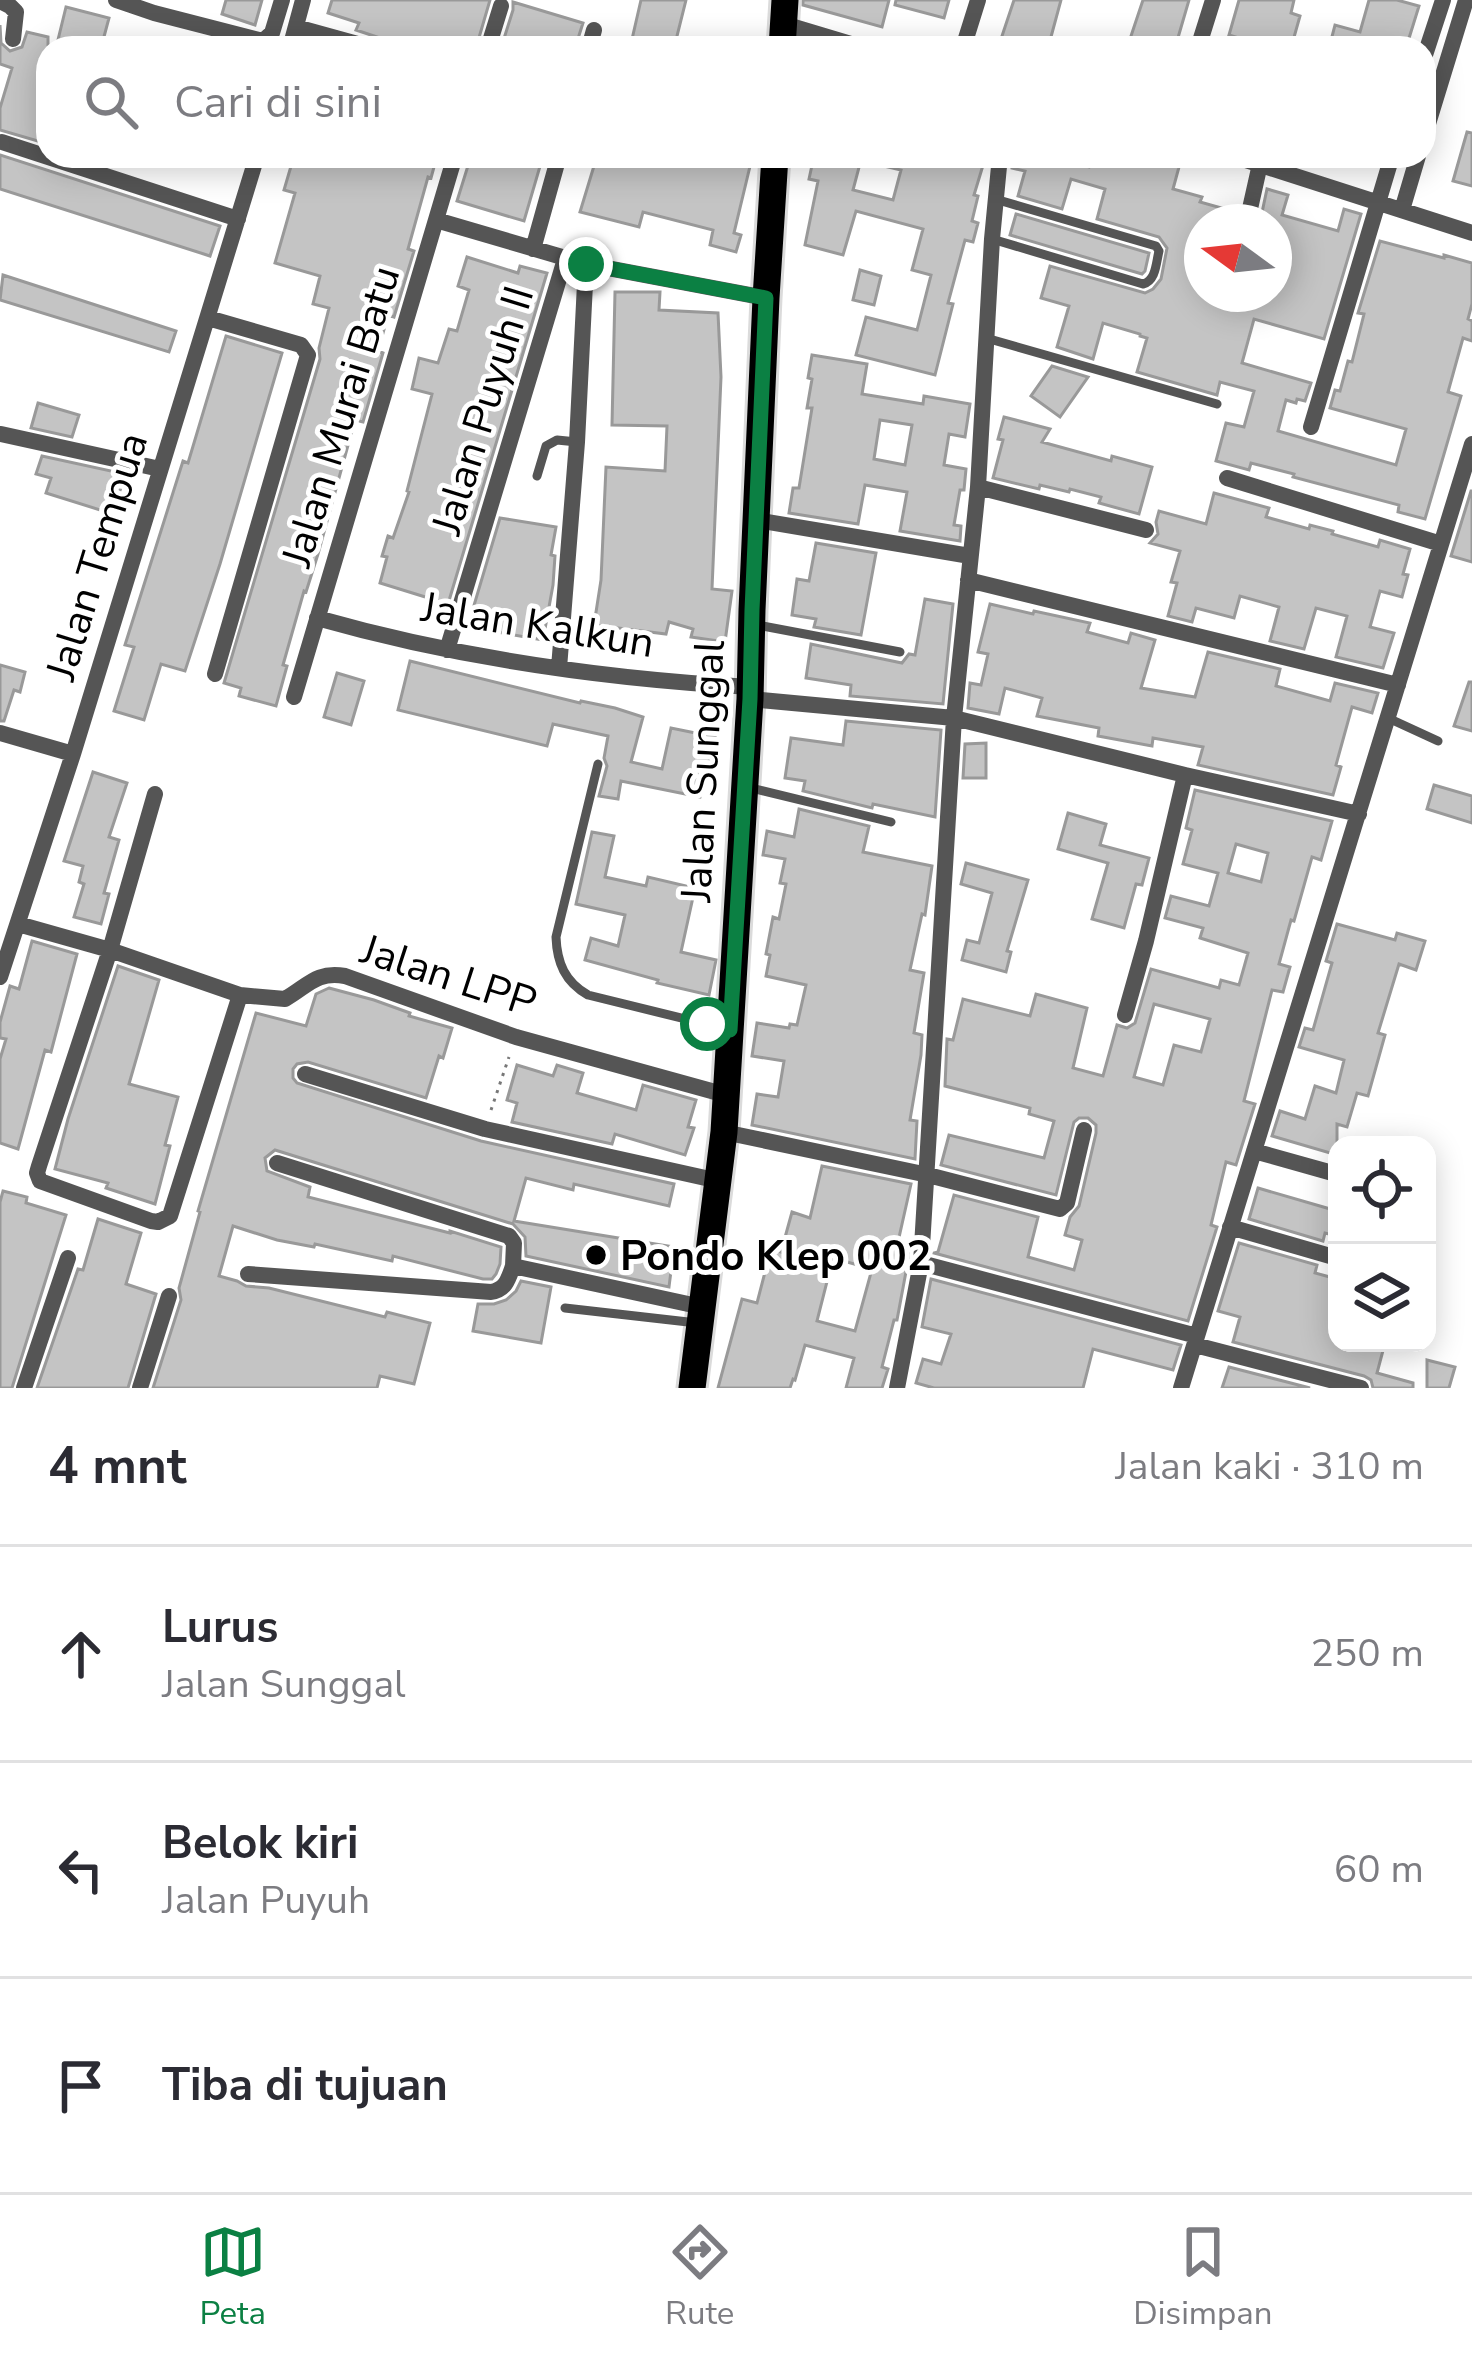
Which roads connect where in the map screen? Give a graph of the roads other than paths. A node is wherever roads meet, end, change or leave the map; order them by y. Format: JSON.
{"nodes":[{"id":1,"x":116,"y":0,"type":"edge"},
{"id":2,"x":282,"y":0,"type":"edge"},
{"id":3,"x":303,"y":0,"type":"edge"},
{"id":4,"x":978,"y":0,"type":"edge"},
{"id":5,"x":1213,"y":0,"type":"edge"},
{"id":6,"x":1443,"y":0,"type":"edge"},
{"id":7,"x":1466,"y":0,"type":"edge"},
{"id":8,"x":0,"y":1,"type":"edge"},
{"id":9,"x":500,"y":5,"type":"dead end"},
{"id":10,"x":156,"y":6,"type":"edge"},
{"id":11,"x":784,"y":24,"type":"edge"},
{"id":12,"x":296,"y":27,"type":"junction"},
{"id":13,"x":248,"y":36,"type":"edge"},
{"id":14,"x":269,"y":36,"type":"edge"},
{"id":15,"x":293,"y":36,"type":"edge"},
{"id":16,"x":328,"y":36,"type":"edge"},
{"id":17,"x":491,"y":36,"type":"edge"},
{"id":18,"x":824,"y":36,"type":"edge"},
{"id":19,"x":967,"y":36,"type":"edge"},
{"id":20,"x":1202,"y":36,"type":"edge"},
{"id":21,"x":1431,"y":36,"type":"edge"},
{"id":22,"x":13,"y":39,"type":"dead end"},
{"id":23,"x":1436,"y":98,"type":"edge"},
{"id":24,"x":2,"y":142,"type":"edge"},
{"id":25,"x":36,"y":153,"type":"edge"},
{"id":26,"x":83,"y":168,"type":"edge"},
{"id":27,"x":253,"y":168,"type":"edge"},
{"id":28,"x":451,"y":168,"type":"edge"},
{"id":29,"x":556,"y":168,"type":"edge"},
{"id":30,"x":774,"y":168,"type":"edge"},
{"id":31,"x":999,"y":168,"type":"edge"},
{"id":32,"x":1258,"y":168,"type":"edge"},
{"id":33,"x":1271,"y":168,"type":"edge"},
{"id":34,"x":1388,"y":168,"type":"edge"},
{"id":35,"x":1414,"y":168,"type":"edge"},
{"id":36,"x":995,"y":199,"type":"junction"},
{"id":37,"x":1377,"y":202,"type":"junction"},
{"id":38,"x":1251,"y":204,"type":"edge"},
{"id":39,"x":1402,"y":209,"type":"junction"},
{"id":40,"x":238,"y":218,"type":"junction"},
{"id":41,"x":436,"y":220,"type":"junction"},
{"id":42,"x":1472,"y":233,"type":"edge"},
{"id":43,"x":992,"y":239,"type":"junction"},
{"id":44,"x":533,"y":249,"type":"junction"},
{"id":45,"x":566,"y":259,"type":"junction"},
{"id":46,"x":586,"y":264,"type":"junction"},
{"id":47,"x":766,"y":298,"type":"junction"},
{"id":48,"x":208,"y":318,"type":"junction"},
{"id":49,"x":986,"y":338,"type":"junction"},
{"id":50,"x":1217,"y":404,"type":"dead end"},
{"id":51,"x":1311,"y":428,"type":"dead end"},
{"id":52,"x":1,"y":434,"type":"edge"},
{"id":53,"x":577,"y":442,"type":"junction"},
{"id":54,"x":1472,"y":444,"type":"edge"},
{"id":55,"x":160,"y":470,"type":"junction"},
{"id":56,"x":537,"y":476,"type":"dead end"},
{"id":57,"x":1227,"y":478,"type":"dead end"},
{"id":58,"x":978,"y":487,"type":"junction"},
{"id":59,"x":756,"y":520,"type":"junction"},
{"id":60,"x":1146,"y":530,"type":"dead end"},
{"id":61,"x":1442,"y":544,"type":"junction"},
{"id":62,"x":970,"y":556,"type":"junction"},
{"id":63,"x":968,"y":580,"type":"junction"},
{"id":64,"x":317,"y":618,"type":"junction"},
{"id":65,"x":751,"y":625,"type":"junction"},
{"id":66,"x":447,"y":650,"type":"junction"},
{"id":67,"x":900,"y":652,"type":"dead end"},
{"id":68,"x":559,"y":668,"type":"junction"},
{"id":69,"x":215,"y":674,"type":"dead end"},
{"id":70,"x":1398,"y":685,"type":"junction"},
{"id":71,"x":751,"y":693,"type":"junction"},
{"id":72,"x":294,"y":697,"type":"dead end"},
{"id":73,"x":953,"y":718,"type":"junction"},
{"id":74,"x":1388,"y":718,"type":"junction"},
{"id":75,"x":0,"y":733,"type":"edge"},
{"id":76,"x":1438,"y":741,"type":"dead end"},
{"id":77,"x":73,"y":754,"type":"junction"},
{"id":78,"x":598,"y":764,"type":"dead end"},
{"id":79,"x":1185,"y":775,"type":"junction"},
{"id":80,"x":746,"y":787,"type":"junction"},
{"id":81,"x":154,"y":794,"type":"dead end"},
{"id":82,"x":1359,"y":814,"type":"junction"},
{"id":83,"x":891,"y":822,"type":"dead end"},
{"id":84,"x":18,"y":923,"type":"junction"},
{"id":85,"x":110,"y":950,"type":"junction"},
{"id":86,"x":0,"y":977,"type":"edge"},
{"id":87,"x":240,"y":995,"type":"junction"},
{"id":88,"x":1125,"y":1015,"type":"dead end"},
{"id":89,"x":730,"y":1030,"type":"junction"},
{"id":90,"x":305,"y":1074,"type":"dead end"},
{"id":91,"x":726,"y":1095,"type":"junction"},
{"id":92,"x":1084,"y":1130,"type":"dead end"},
{"id":93,"x":724,"y":1132,"type":"junction"},
{"id":94,"x":1255,"y":1151,"type":"junction"},
{"id":95,"x":277,"y":1163,"type":"dead end"},
{"id":96,"x":1328,"y":1172,"type":"edge"},
{"id":97,"x":928,"y":1175,"type":"junction"},
{"id":98,"x":719,"y":1181,"type":"junction"},
{"id":99,"x":1230,"y":1227,"type":"junction"},
{"id":100,"x":1328,"y":1255,"type":"edge"},
{"id":101,"x":68,"y":1258,"type":"dead end"},
{"id":102,"x":921,"y":1263,"type":"junction"},
{"id":103,"x":513,"y":1266,"type":"junction"},
{"id":104,"x":248,"y":1274,"type":"dead end"},
{"id":105,"x":169,"y":1296,"type":"dead end"},
{"id":106,"x":566,"y":1308,"type":"dead end"},
{"id":107,"x":701,"y":1315,"type":"junction"},
{"id":108,"x":1196,"y":1340,"type":"junction"},
{"id":109,"x":24,"y":1388,"type":"edge"},
{"id":110,"x":140,"y":1388,"type":"edge"},
{"id":111,"x":692,"y":1388,"type":"edge"},
{"id":112,"x":898,"y":1388,"type":"edge"},
{"id":113,"x":1181,"y":1388,"type":"edge"},
{"id":114,"x":1361,"y":1388,"type":"edge"}],
"edges":[{"from":1,"to":10,"type":"street"},
{"from":2,"to":14,"type":"street"},
{"from":3,"to":12,"type":"street"},
{"from":4,"to":19,"type":"street"},
{"from":5,"to":20,"type":"street"},
{"from":6,"to":21,"type":"street"},
{"from":7,"to":23,"type":"street"},
{"from":8,"to":22,"type":"street"},
{"from":9,"to":17,"type":"street"},
{"from":10,"to":13,"type":"street"},
{"from":11,"to":18,"type":"street"},
{"from":12,"to":15,"type":"street"},
{"from":12,"to":16,"type":"street"},
{"from":24,"to":25,"type":"street"},
{"from":26,"to":40,"type":"street"},
{"from":27,"to":40,"type":"street","name":"Jalan Tempua"},
{"from":28,"to":41,"type":"street","name":"Jalan Murai Batu"},
{"from":29,"to":44,"type":"street"},
{"from":30,"to":47,"type":"main road","name":"Jalan Sunggal"},
{"from":31,"to":36,"type":"street"},
{"from":32,"to":38,"type":"street"},
{"from":33,"to":37,"type":"street"},
{"from":34,"to":37,"type":"street"},
{"from":35,"to":39,"type":"street"},
{"from":36,"to":43,"type":"street"},
{"from":36,"to":43,"type":"lane"},
{"from":37,"to":39,"type":"street"},
{"from":37,"to":51,"type":"street"},
{"from":39,"to":42,"type":"street"},
{"from":40,"to":48,"type":"street","name":"Jalan Tempua"},
{"from":41,"to":44,"type":"street"},
{"from":41,"to":64,"type":"street","name":"Jalan Murai Batu"},
{"from":43,"to":49,"type":"street"},
{"from":44,"to":45,"type":"street"},
{"from":45,"to":46,"type":"street"},
{"from":45,"to":66,"type":"street","name":"Jalan Puyuh II"},
{"from":46,"to":47,"type":"street"},
{"from":46,"to":53,"type":"street"},
{"from":47,"to":59,"type":"main road","name":"Jalan Sunggal"},
{"from":48,"to":55,"type":"street","name":"Jalan Tempua"},
{"from":48,"to":69,"type":"street"},
{"from":49,"to":50,"type":"lane"},
{"from":49,"to":58,"type":"street"},
{"from":52,"to":55,"type":"street"},
{"from":53,"to":56,"type":"lane"},
{"from":53,"to":68,"type":"street"},
{"from":54,"to":61,"type":"street"},
{"from":55,"to":77,"type":"street","name":"Jalan Tempua"},
{"from":57,"to":61,"type":"street"},
{"from":58,"to":60,"type":"street"},
{"from":58,"to":62,"type":"street"},
{"from":59,"to":62,"type":"street"},
{"from":59,"to":65,"type":"main road","name":"Jalan Sunggal"},
{"from":61,"to":70,"type":"street"},
{"from":62,"to":63,"type":"street"},
{"from":63,"to":70,"type":"street"},
{"from":63,"to":73,"type":"street"},
{"from":64,"to":66,"type":"street","name":"Jalan Kalkun"},
{"from":64,"to":72,"type":"street","name":"Jalan Murai Batu"},
{"from":65,"to":67,"type":"lane"},
{"from":65,"to":71,"type":"main road","name":"Jalan Sunggal"},
{"from":66,"to":68,"type":"street","name":"Jalan Kalkun"},
{"from":68,"to":71,"type":"street","name":"Jalan Kalkun"},
{"from":70,"to":74,"type":"street"},
{"from":71,"to":73,"type":"street","name":"Jalan Kalkun"},
{"from":71,"to":80,"type":"main road","name":"Jalan Sunggal"},
{"from":73,"to":79,"type":"street","name":"Jalan Kalkun"},
{"from":73,"to":97,"type":"street"},
{"from":74,"to":76,"type":"lane"},
{"from":74,"to":82,"type":"street"},
{"from":75,"to":77,"type":"street"},
{"from":77,"to":84,"type":"street","name":"Jalan Tempua"},
{"from":78,"to":89,"type":"lane"},
{"from":79,"to":82,"type":"street","name":"Jalan Kalkun"},
{"from":79,"to":88,"type":"street"},
{"from":80,"to":83,"type":"lane"},
{"from":80,"to":89,"type":"main road","name":"Jalan Sunggal"},
{"from":81,"to":85,"type":"street"},
{"from":82,"to":94,"type":"street"},
{"from":84,"to":85,"type":"street","name":"Jalan LPP"},
{"from":84,"to":86,"type":"street","name":"Jalan Tempua"},
{"from":85,"to":87,"type":"street","name":"Jalan LPP"},
{"from":85,"to":87,"type":"street"},
{"from":87,"to":91,"type":"street","name":"Jalan LPP"},
{"from":89,"to":91,"type":"main road","name":"Jalan Sunggal"},
{"from":90,"to":98,"type":"street"},
{"from":91,"to":93,"type":"main road","name":"Jalan Sunggal"},
{"from":92,"to":97,"type":"street"},
{"from":93,"to":97,"type":"street"},
{"from":93,"to":98,"type":"main road","name":"Jalan Sunggal"},
{"from":94,"to":96,"type":"street"},
{"from":94,"to":99,"type":"street"},
{"from":95,"to":103,"type":"street"},
{"from":97,"to":102,"type":"street"},
{"from":98,"to":107,"type":"main road","name":"Jalan Sunggal"},
{"from":99,"to":100,"type":"street"},
{"from":99,"to":108,"type":"street"},
{"from":101,"to":109,"type":"street"},
{"from":102,"to":108,"type":"street"},
{"from":102,"to":112,"type":"street"},
{"from":103,"to":104,"type":"street"},
{"from":103,"to":107,"type":"street"},
{"from":105,"to":110,"type":"street"},
{"from":106,"to":107,"type":"lane"},
{"from":107,"to":111,"type":"main road","name":"Jalan Sunggal"},
{"from":108,"to":113,"type":"street"},
{"from":108,"to":114,"type":"street"}]}
